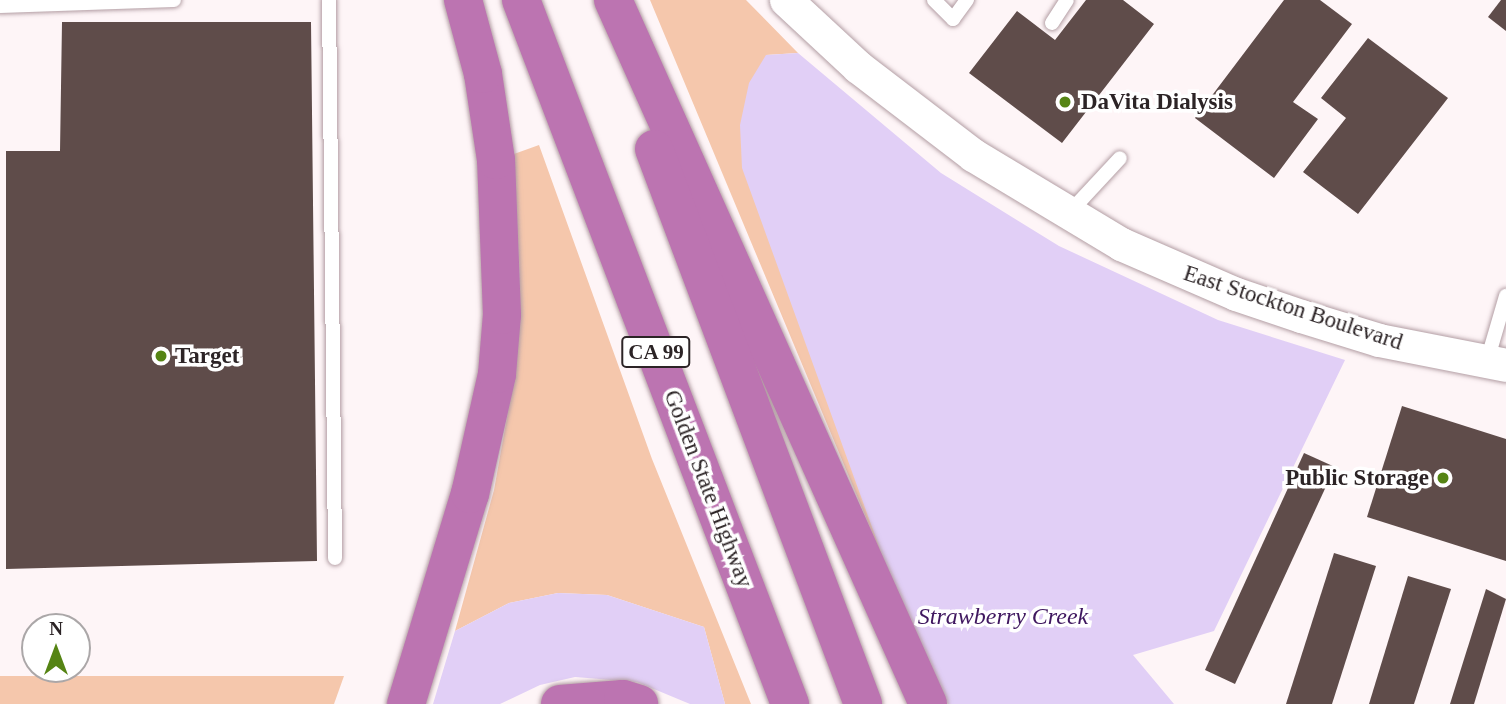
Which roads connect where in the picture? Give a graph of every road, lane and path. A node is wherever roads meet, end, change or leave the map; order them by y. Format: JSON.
{"nodes":[{"id":1,"x":174,"y":0,"type":"edge"},
{"id":2,"x":329,"y":0,"type":"edge"},
{"id":3,"x":463,"y":0,"type":"edge"},
{"id":4,"x":521,"y":0,"type":"edge"},
{"id":5,"x":598,"y":0,"type":"edge"},
{"id":6,"x":613,"y":0,"type":"edge"},
{"id":7,"x":786,"y":0,"type":"edge"},
{"id":8,"x":934,"y":0,"type":"edge"},
{"id":9,"x":967,"y":0,"type":"edge"},
{"id":10,"x":1067,"y":0,"type":"edge"},
{"id":11,"x":0,"y":6,"type":"edge"},
{"id":12,"x":1052,"y":23,"type":"dead end"},
{"id":13,"x":1120,"y":159,"type":"dead end"},
{"id":14,"x":1067,"y":215,"type":"junction"},
{"id":15,"x":1506,"y":296,"type":"edge"},
{"id":16,"x":1496,"y":364,"type":"edge"},
{"id":17,"x":335,"y":558,"type":"dead end"},
{"id":18,"x":406,"y":704,"type":"edge"},
{"id":19,"x":560,"y":704,"type":"edge"},
{"id":20,"x":639,"y":704,"type":"edge"},
{"id":21,"x":790,"y":704,"type":"edge"},
{"id":22,"x":863,"y":704,"type":"edge"},
{"id":23,"x":928,"y":704,"type":"edge"}],
"edges":[{"from":1,"to":11,"type":"lane"},
{"from":2,"to":17,"type":"lane"},
{"from":3,"to":18,"type":"highway"},
{"from":4,"to":21,"type":"highway","name":"Golden State Highway","number":"CA 99"},
{"from":5,"to":22,"type":"highway","number":"CA 99"},
{"from":6,"to":23,"type":"highway"},
{"from":7,"to":14,"type":"street","name":"East Stockton Boulevard"},
{"from":8,"to":9,"type":"lane"},
{"from":10,"to":12,"type":"lane"},
{"from":13,"to":14,"type":"lane"},
{"from":14,"to":16,"type":"street","name":"East Stockton Boulevard"},
{"from":15,"to":16,"type":"lane"},
{"from":19,"to":20,"type":"highway"}]}
